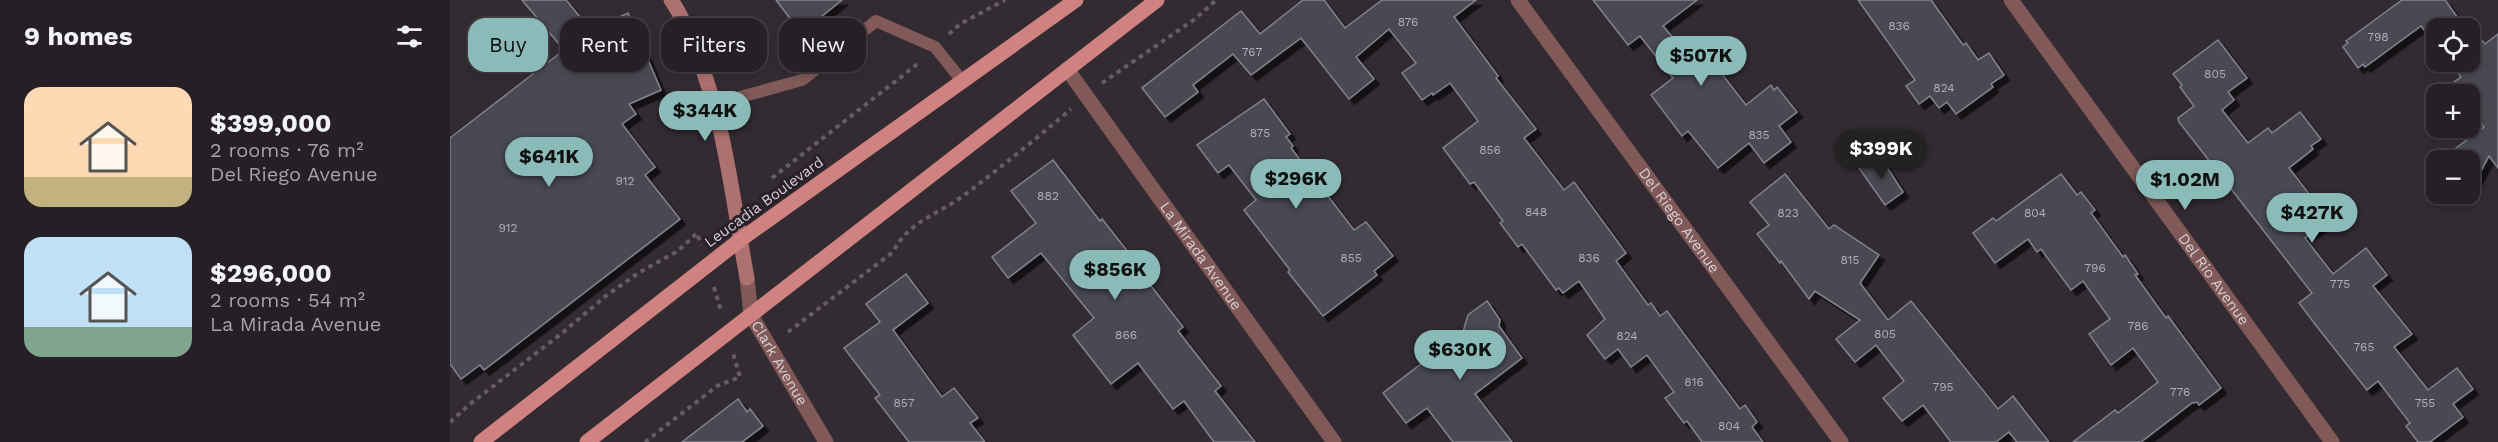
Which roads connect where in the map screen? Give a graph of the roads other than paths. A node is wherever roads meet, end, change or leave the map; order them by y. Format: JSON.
{"nodes":[{"id":1,"x":670,"y":0,"type":"edge"},
{"id":2,"x":1076,"y":0,"type":"edge"},
{"id":3,"x":1157,"y":0,"type":"edge"},
{"id":4,"x":1518,"y":0,"type":"edge"},
{"id":5,"x":2011,"y":0,"type":"edge"},
{"id":6,"x":1067,"y":69,"type":"junction"},
{"id":7,"x":963,"y":82,"type":"junction"},
{"id":8,"x":714,"y":107,"type":"junction"},
{"id":9,"x":740,"y":240,"type":"junction"},
{"id":10,"x":751,"y":315,"type":"junction"},
{"id":11,"x":481,"y":442,"type":"edge"},
{"id":12,"x":587,"y":442,"type":"edge"},
{"id":13,"x":826,"y":442,"type":"edge"},
{"id":14,"x":1334,"y":442,"type":"edge"},
{"id":15,"x":1841,"y":442,"type":"edge"},
{"id":16,"x":2332,"y":442,"type":"edge"}],
"edges":[{"from":1,"to":8,"type":"street"},
{"from":2,"to":7,"type":"main road","name":"Leucadia Boulevard"},
{"from":3,"to":6,"type":"main road"},
{"from":4,"to":15,"type":"street","name":"Del Riego Avenue"},
{"from":5,"to":16,"type":"street","name":"Del Rio Avenue"},
{"from":6,"to":10,"type":"main road"},
{"from":6,"to":14,"type":"street","name":"La Mirada Avenue"},
{"from":7,"to":8,"type":"lane"},
{"from":7,"to":9,"type":"main road","name":"Leucadia Boulevard"},
{"from":8,"to":9,"type":"street"},
{"from":9,"to":10,"type":"street","name":"Clark Avenue"},
{"from":9,"to":11,"type":"main road","name":"Leucadia Boulevard"},
{"from":10,"to":12,"type":"main road"},
{"from":10,"to":13,"type":"street","name":"Clark Avenue"}]}
